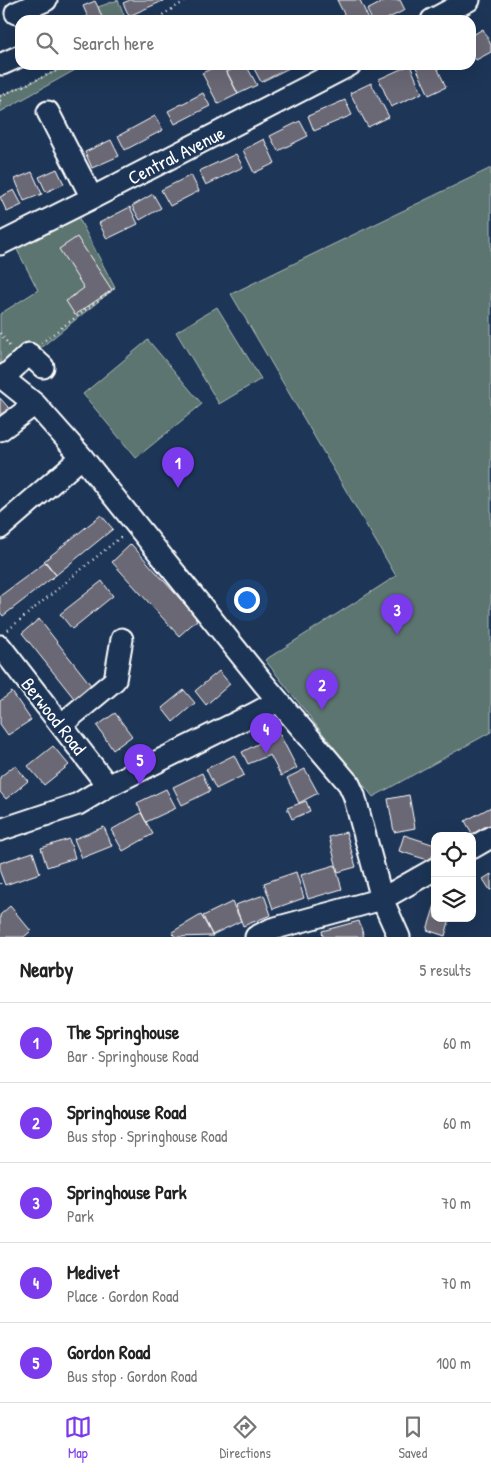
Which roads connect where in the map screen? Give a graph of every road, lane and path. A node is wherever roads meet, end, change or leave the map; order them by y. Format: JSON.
{"nodes":[{"id":1,"x":46,"y":0,"type":"edge"},
{"id":2,"x":187,"y":0,"type":"edge"},
{"id":3,"x":469,"y":0,"type":"edge"},
{"id":4,"x":16,"y":12,"type":"edge"},
{"id":5,"x":162,"y":15,"type":"edge"},
{"id":6,"x":441,"y":15,"type":"edge"},
{"id":7,"x":59,"y":70,"type":"edge"},
{"id":8,"x":340,"y":70,"type":"edge"},
{"id":9,"x":0,"y":96,"type":"edge"},
{"id":10,"x":48,"y":112,"type":"dead end"},
{"id":11,"x":92,"y":198,"type":"junction"},
{"id":12,"x":0,"y":244,"type":"edge"},
{"id":13,"x":116,"y":288,"type":"dead end"},
{"id":14,"x":36,"y":361,"type":"joint"},
{"id":15,"x":2,"y":377,"type":"edge"},
{"id":16,"x":35,"y":404,"type":"junction"},
{"id":17,"x":0,"y":430,"type":"edge"},
{"id":18,"x":82,"y":457,"type":"junction"},
{"id":19,"x":136,"y":524,"type":"junction"},
{"id":20,"x":0,"y":528,"type":"edge"},
{"id":21,"x":4,"y":638,"type":"edge"},
{"id":22,"x":122,"y":639,"type":"dead end"},
{"id":23,"x":278,"y":701,"type":"junction"},
{"id":24,"x":61,"y":725,"type":"junction"},
{"id":25,"x":108,"y":786,"type":"junction"},
{"id":26,"x":0,"y":830,"type":"edge"},
{"id":27,"x":491,"y":837,"type":"edge"},
{"id":28,"x":476,"y":846,"type":"edge"},
{"id":29,"x":431,"y":871,"type":"edge"},
{"id":30,"x":382,"y":899,"type":"junction"},
{"id":31,"x":256,"y":937,"type":"edge"},
{"id":32,"x":399,"y":937,"type":"edge"}],
"edges":[{"from":1,"to":4,"type":"street"},
{"from":2,"to":5,"type":"path"},
{"from":3,"to":6,"type":"street"},
{"from":7,"to":9,"type":"path"},
{"from":8,"to":11,"type":"street","name":"Central Avenue"},
{"from":10,"to":11,"type":"street"},
{"from":11,"to":12,"type":"street","name":"Central Avenue"},
{"from":13,"to":14,"type":"path"},
{"from":14,"to":15,"type":"street"},
{"from":15,"to":16,"type":"street"},
{"from":16,"to":17,"type":"street"},
{"from":16,"to":18,"type":"street"},
{"from":18,"to":19,"type":"street"},
{"from":18,"to":20,"type":"street"},
{"from":19,"to":21,"type":"path"},
{"from":19,"to":23,"type":"street"},
{"from":21,"to":24,"type":"street","name":"Berwood Road"},
{"from":22,"to":24,"type":"street"},
{"from":23,"to":25,"type":"street"},
{"from":23,"to":30,"type":"street"},
{"from":24,"to":25,"type":"street","name":"Berwood Road"},
{"from":25,"to":26,"type":"street"},
{"from":27,"to":28,"type":"street"},
{"from":29,"to":30,"type":"street"},
{"from":30,"to":31,"type":"street"},
{"from":30,"to":32,"type":"street"}]}
